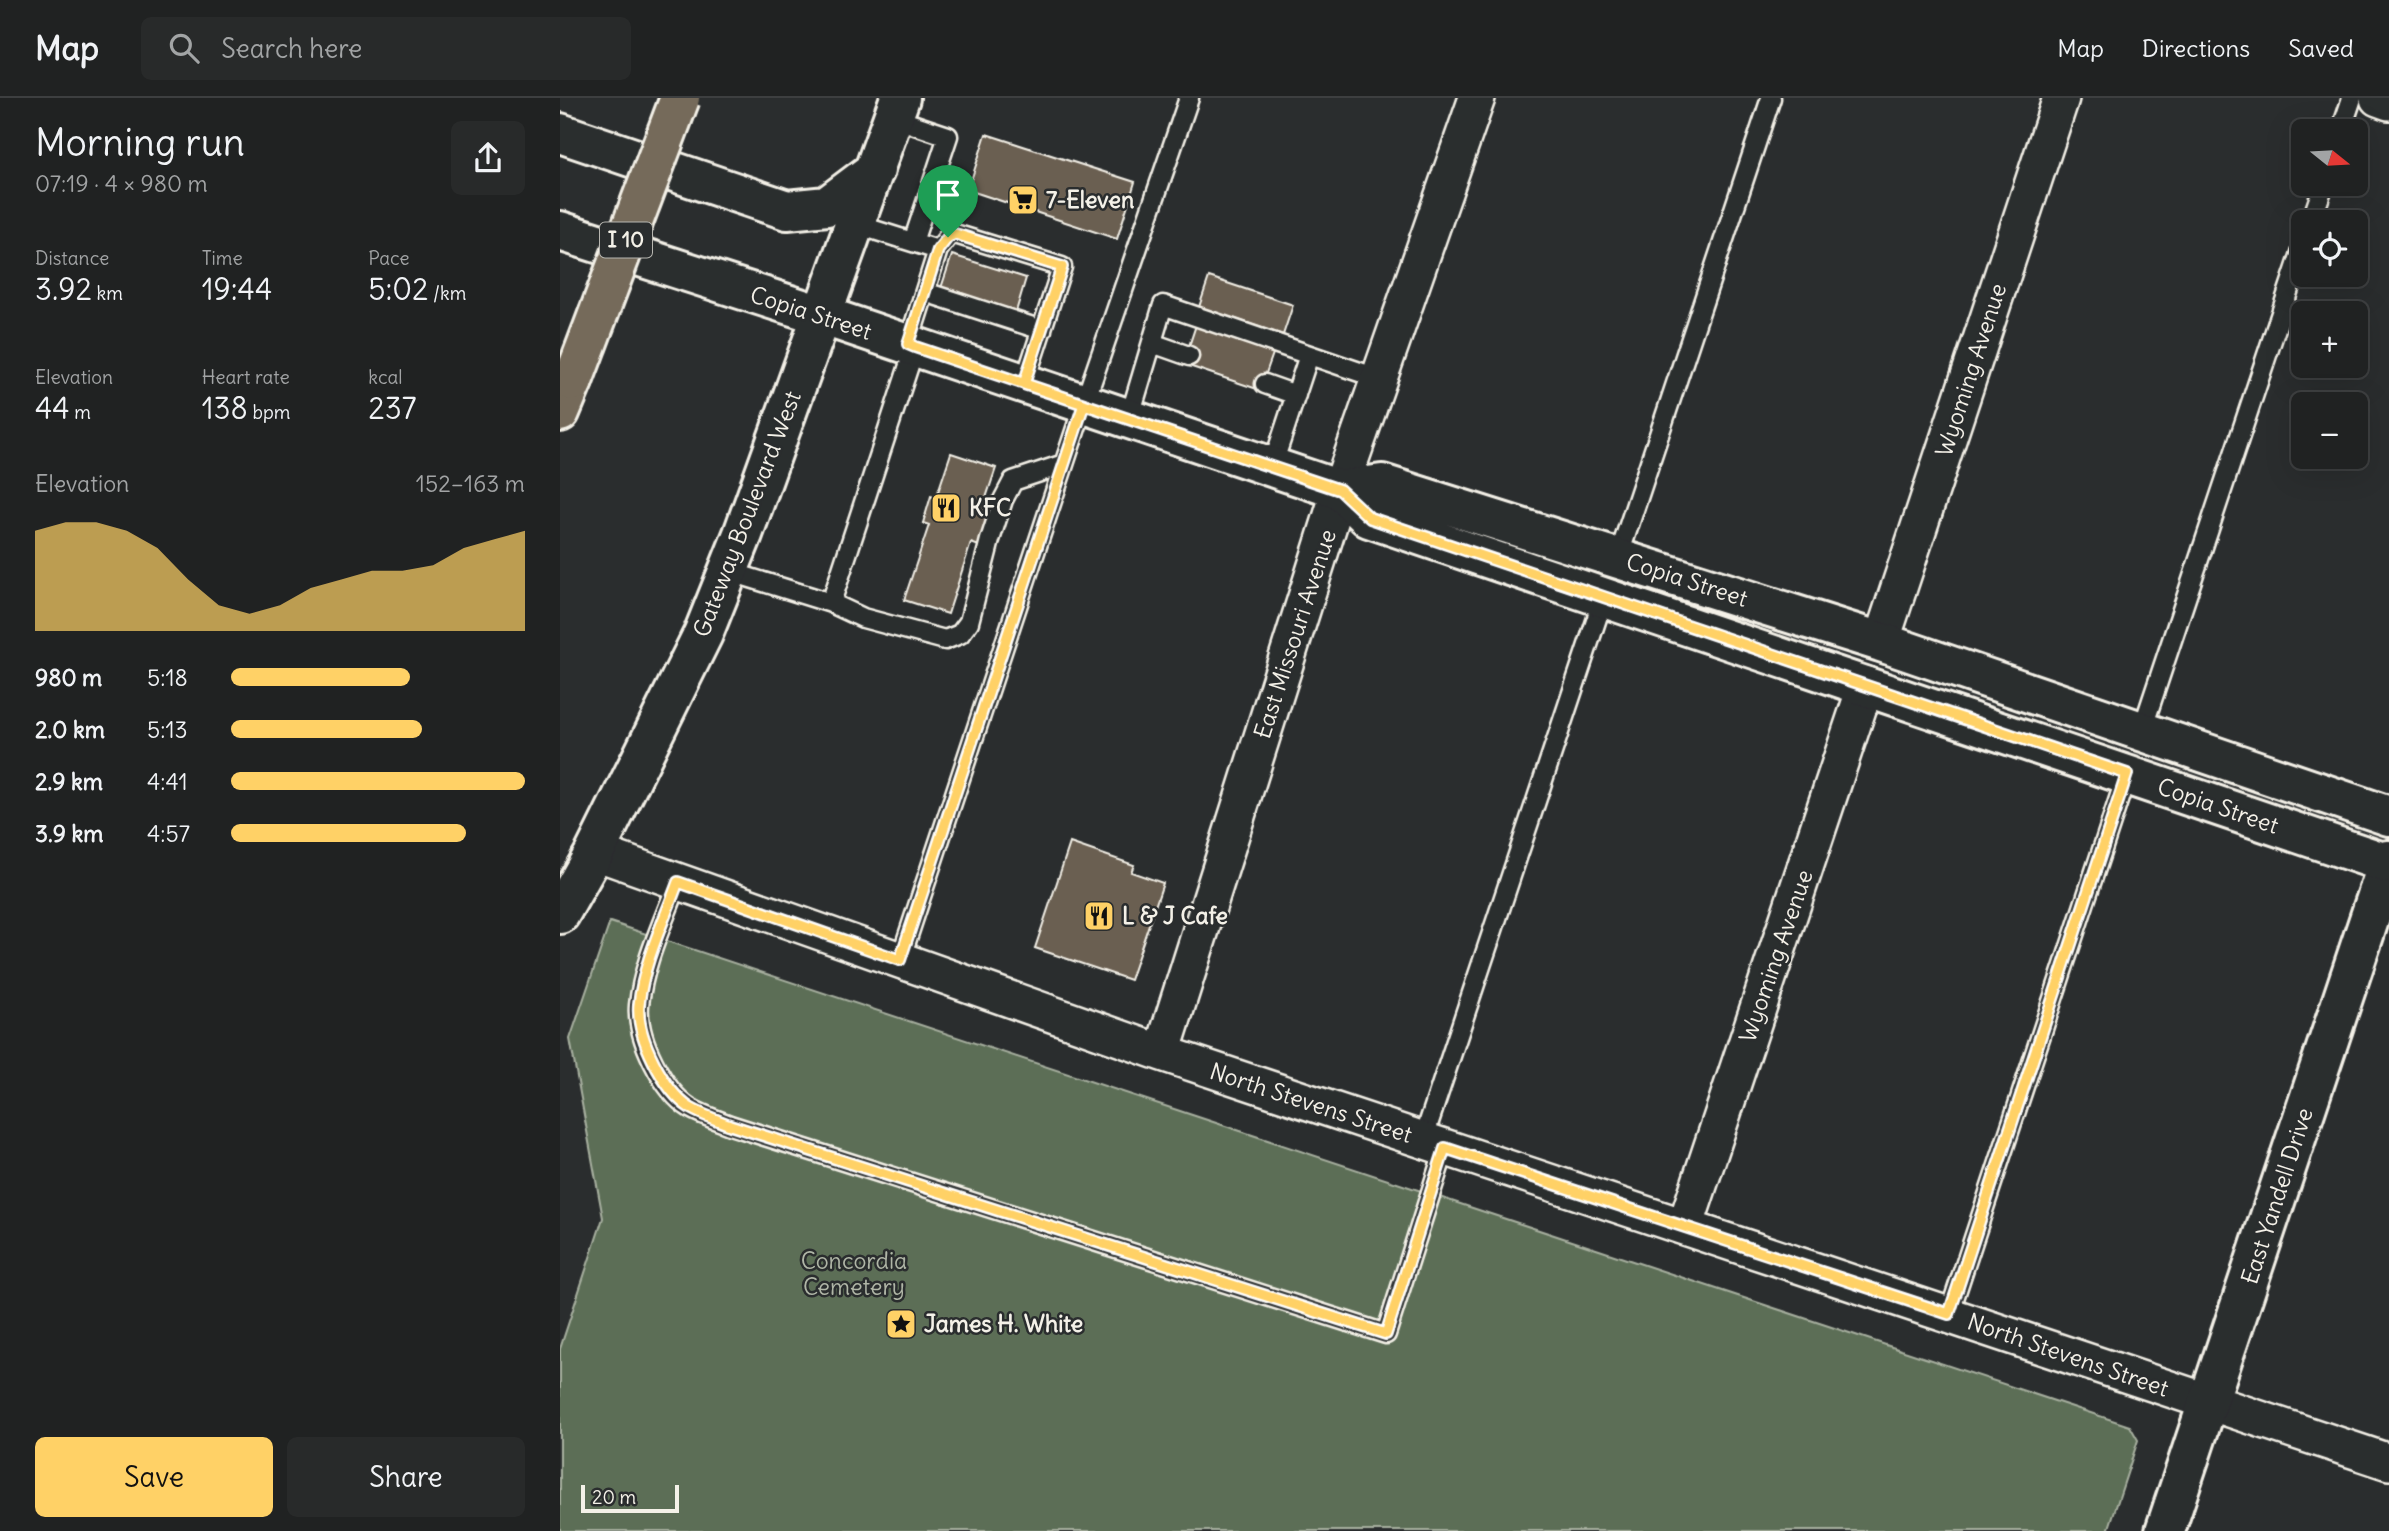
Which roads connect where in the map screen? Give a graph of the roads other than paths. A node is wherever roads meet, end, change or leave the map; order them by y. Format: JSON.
{"nodes":[{"id":1,"x":680,"y":98,"type":"edge"},
{"id":2,"x":1189,"y":98,"type":"edge"},
{"id":3,"x":1477,"y":98,"type":"edge"},
{"id":4,"x":1771,"y":98,"type":"edge"},
{"id":5,"x":2061,"y":98,"type":"edge"},
{"id":6,"x":2352,"y":98,"type":"edge"},
{"id":7,"x":2378,"y":98,"type":"edge"},
{"id":8,"x":2389,"y":102,"type":"edge"},
{"id":9,"x":897,"y":108,"type":"edge"},
{"id":10,"x":2345,"y":119,"type":"edge"},
{"id":11,"x":560,"y":134,"type":"edge"},
{"id":12,"x":875,"y":170,"type":"junction"},
{"id":13,"x":856,"y":224,"type":"junction"},
{"id":14,"x":560,"y":231,"type":"edge"},
{"id":15,"x":913,"y":242,"type":"junction"},
{"id":16,"x":938,"y":250,"type":"junction"},
{"id":17,"x":2291,"y":283,"type":"edge"},
{"id":18,"x":925,"y":292,"type":"junction"},
{"id":19,"x":821,"y":315,"type":"junction"},
{"id":20,"x":1042,"y":330,"type":"junction"},
{"id":21,"x":1152,"y":343,"type":"junction"},
{"id":22,"x":911,"y":346,"type":"junction"},
{"id":23,"x":1309,"y":355,"type":"junction"},
{"id":24,"x":1189,"y":356,"type":"dead end"},
{"id":25,"x":1380,"y":379,"type":"junction"},
{"id":26,"x":1024,"y":384,"type":"junction"},
{"id":27,"x":1265,"y":384,"type":"dead end"},
{"id":28,"x":1297,"y":395,"type":"junction"},
{"id":29,"x":566,"y":397,"type":"edge"},
{"id":30,"x":1084,"y":404,"type":"junction"},
{"id":31,"x":1129,"y":419,"type":"junction"},
{"id":32,"x":1064,"y":464,"type":"junction"},
{"id":33,"x":1272,"y":467,"type":"junction"},
{"id":34,"x":1340,"y":490,"type":"junction"},
{"id":35,"x":1619,"y":558,"type":"junction"},
{"id":36,"x":728,"y":571,"type":"junction"},
{"id":37,"x":1604,"y":597,"type":"junction"},
{"id":38,"x":831,"y":603,"type":"junction"},
{"id":39,"x":1881,"y":642,"type":"junction"},
{"id":40,"x":1866,"y":685,"type":"junction"},
{"id":41,"x":2143,"y":730,"type":"junction"},
{"id":42,"x":2127,"y":774,"type":"junction"},
{"id":43,"x":2389,"y":816,"type":"edge"},
{"id":44,"x":595,"y":852,"type":"junction"},
{"id":45,"x":2389,"y":863,"type":"edge"},
{"id":46,"x":678,"y":882,"type":"junction"},
{"id":47,"x":560,"y":914,"type":"edge"},
{"id":48,"x":900,"y":960,"type":"junction"},
{"id":49,"x":1162,"y":1053,"type":"junction"},
{"id":50,"x":1434,"y":1144,"type":"junction"},
{"id":51,"x":1685,"y":1227,"type":"junction"},
{"id":52,"x":1949,"y":1314,"type":"junction"},
{"id":53,"x":2208,"y":1402,"type":"junction"},
{"id":54,"x":2389,"y":1462,"type":"edge"},
{"id":55,"x":2165,"y":1531,"type":"edge"}],
"edges":[{"from":1,"to":29,"type":"highway","number":"I 10","bridge":true},
{"from":2,"to":30,"type":"lane"},
{"from":3,"to":25,"type":"street","name":"East Missouri Avenue"},
{"from":4,"to":35,"type":"lane"},
{"from":5,"to":39,"type":"street","name":"Wyoming Avenue"},
{"from":6,"to":10,"type":"lane"},
{"from":7,"to":8,"type":"street"},
{"from":9,"to":12,"type":"main road","name":"Gateway Boulevard West"},
{"from":9,"to":15,"type":"lane"},
{"from":11,"to":12,"type":"main road"},
{"from":12,"to":13,"type":"main road","name":"Gateway Boulevard West"},
{"from":13,"to":15,"type":"lane"},
{"from":13,"to":19,"type":"main road","name":"Gateway Boulevard West"},
{"from":14,"to":19,"type":"main road","name":"Copia Street"},
{"from":15,"to":16,"type":"lane"},
{"from":16,"to":18,"type":"lane"},
{"from":16,"to":20,"type":"lane"},
{"from":17,"to":41,"type":"lane"},
{"from":18,"to":20,"type":"lane"},
{"from":18,"to":22,"type":"lane"},
{"from":19,"to":22,"type":"main road","name":"Copia Street"},
{"from":19,"to":36,"type":"main road","name":"Gateway Boulevard West"},
{"from":20,"to":26,"type":"lane"},
{"from":21,"to":23,"type":"lane"},
{"from":21,"to":24,"type":"lane"},
{"from":21,"to":31,"type":"lane"},
{"from":22,"to":26,"type":"main road","name":"Copia Street"},
{"from":22,"to":38,"type":"lane"},
{"from":23,"to":25,"type":"lane"},
{"from":23,"to":28,"type":"lane"},
{"from":25,"to":34,"type":"street","name":"East Missouri Avenue"},
{"from":26,"to":30,"type":"main road","name":"Copia Street"},
{"from":27,"to":28,"type":"lane"},
{"from":28,"to":33,"type":"lane"},
{"from":30,"to":31,"type":"main road","name":"Copia Street"},
{"from":30,"to":32,"type":"lane"},
{"from":31,"to":33,"type":"main road","name":"Copia Street"},
{"from":32,"to":38,"type":"lane"},
{"from":32,"to":48,"type":"lane"},
{"from":33,"to":34,"type":"main road","name":"Copia Street"},
{"from":34,"to":35,"type":"main road","name":"Copia Street"},
{"from":34,"to":37,"type":"main road","name":"Copia Street"},
{"from":34,"to":49,"type":"street","name":"East Missouri Avenue"},
{"from":35,"to":39,"type":"main road","name":"Copia Street"},
{"from":36,"to":38,"type":"lane"},
{"from":36,"to":44,"type":"main road","name":"Gateway Boulevard West"},
{"from":37,"to":40,"type":"main road","name":"Copia Street"},
{"from":37,"to":50,"type":"lane"},
{"from":39,"to":41,"type":"main road","name":"Copia Street"},
{"from":40,"to":42,"type":"main road","name":"Copia Street"},
{"from":40,"to":51,"type":"street","name":"Wyoming Avenue"},
{"from":41,"to":43,"type":"main road","name":"Copia Street"},
{"from":42,"to":45,"type":"main road","name":"Copia Street"},
{"from":42,"to":52,"type":"lane"},
{"from":44,"to":46,"type":"street","name":"North Stevens Street"},
{"from":44,"to":47,"type":"main road","name":"Gateway Boulevard West"},
{"from":45,"to":53,"type":"main road","name":"East Yandell Drive"},
{"from":46,"to":48,"type":"street","name":"North Stevens Street"},
{"from":46,"to":50,"type":"lane"},
{"from":48,"to":49,"type":"street","name":"North Stevens Street"},
{"from":49,"to":50,"type":"street","name":"North Stevens Street"},
{"from":50,"to":51,"type":"street","name":"North Stevens Street"},
{"from":51,"to":52,"type":"street","name":"North Stevens Street"},
{"from":52,"to":53,"type":"street","name":"North Stevens Street"},
{"from":53,"to":54,"type":"street","name":"North Stevens Street"},
{"from":53,"to":55,"type":"main road","name":"East Yandell Drive"}]}
